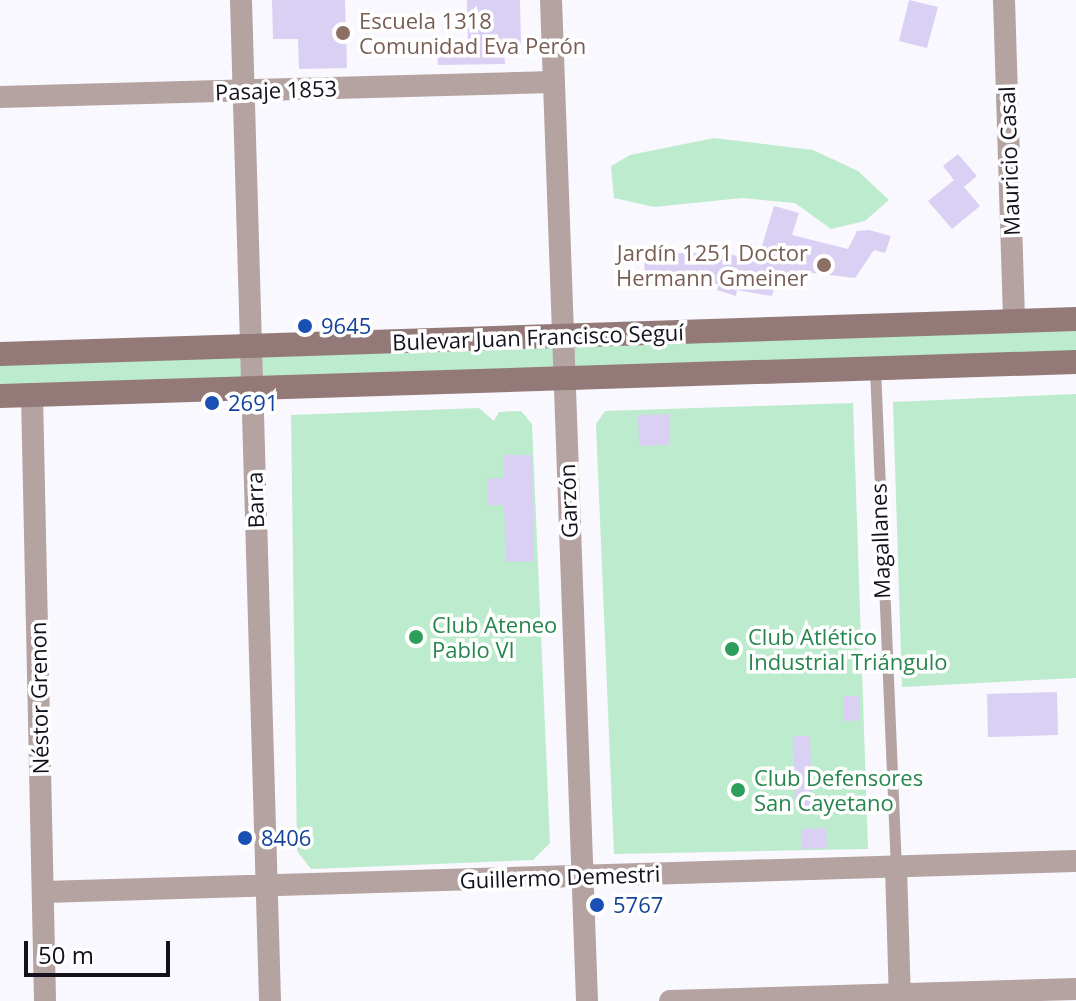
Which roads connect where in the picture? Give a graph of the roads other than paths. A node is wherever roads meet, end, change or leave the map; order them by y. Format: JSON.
{"nodes":[{"id":1,"x":241,"y":0,"type":"edge"},
{"id":2,"x":551,"y":0,"type":"edge"},
{"id":3,"x":1004,"y":0,"type":"edge"},
{"id":4,"x":553,"y":82,"type":"junction"},
{"id":5,"x":244,"y":91,"type":"junction"},
{"id":6,"x":0,"y":97,"type":"edge"},
{"id":7,"x":1076,"y":319,"type":"edge"},
{"id":8,"x":1014,"y":321,"type":"junction"},
{"id":9,"x":561,"y":336,"type":"junction"},
{"id":10,"x":251,"y":346,"type":"junction"},
{"id":11,"x":0,"y":354,"type":"edge"},
{"id":12,"x":1076,"y":362,"type":"edge"},
{"id":13,"x":875,"y":368,"type":"junction"},
{"id":14,"x":563,"y":378,"type":"junction"},
{"id":15,"x":252,"y":388,"type":"junction"},
{"id":16,"x":32,"y":395,"type":"junction"},
{"id":17,"x":0,"y":396,"type":"edge"},
{"id":18,"x":1076,"y":861,"type":"edge"},
{"id":19,"x":896,"y":867,"type":"junction"},
{"id":20,"x":584,"y":876,"type":"junction"},
{"id":21,"x":266,"y":885,"type":"junction"},
{"id":22,"x":44,"y":892,"type":"junction"},
{"id":23,"x":1076,"y":989,"type":"edge"},
{"id":24,"x":900,"y":998,"type":"edge"},
{"id":25,"x":45,"y":1001,"type":"edge"},
{"id":26,"x":270,"y":1001,"type":"edge"},
{"id":27,"x":587,"y":1001,"type":"edge"},
{"id":28,"x":670,"y":1001,"type":"edge"}],
"edges":[{"from":1,"to":5,"type":"street","name":"Barra"},
{"from":2,"to":4,"type":"street","name":"Garzón"},
{"from":3,"to":8,"type":"street","name":"Mauricio Casal"},
{"from":4,"to":5,"type":"street","name":"Pasaje 1853"},
{"from":4,"to":9,"type":"street","name":"Garzón"},
{"from":5,"to":6,"type":"street","name":"Pasaje 1853"},
{"from":5,"to":10,"type":"street","name":"Barra"},
{"from":7,"to":8,"type":"main road","name":"Bulevar Juan Francisco Seguí"},
{"from":8,"to":9,"type":"main road","name":"Bulevar Juan Francisco Seguí"},
{"from":9,"to":10,"type":"main road","name":"Bulevar Juan Francisco Seguí"},
{"from":9,"to":14,"type":"street","name":"Garzón"},
{"from":10,"to":11,"type":"main road","name":"Bulevar Juan Francisco Seguí"},
{"from":10,"to":15,"type":"street","name":"Barra"},
{"from":12,"to":13,"type":"main road","name":"Bulevar Juan Francisco Seguí"},
{"from":13,"to":14,"type":"main road","name":"Bulevar Juan Francisco Seguí"},
{"from":13,"to":19,"type":"lane","name":"Magallanes"},
{"from":14,"to":15,"type":"main road","name":"Bulevar Juan Francisco Seguí"},
{"from":14,"to":20,"type":"street","name":"Garzón"},
{"from":15,"to":16,"type":"main road","name":"Bulevar Juan Francisco Seguí"},
{"from":15,"to":21,"type":"street","name":"Barra"},
{"from":16,"to":17,"type":"main road","name":"Bulevar Juan Francisco Seguí"},
{"from":16,"to":22,"type":"street","name":"Néstor Grenon"},
{"from":18,"to":19,"type":"street","name":"Guillermo Demestri"},
{"from":19,"to":20,"type":"street","name":"Guillermo Demestri"},
{"from":19,"to":24,"type":"street","name":"Magallanes"},
{"from":20,"to":21,"type":"street","name":"Guillermo Demestri"},
{"from":20,"to":27,"type":"street","name":"Garzón"},
{"from":21,"to":22,"type":"street","name":"Guillermo Demestri"},
{"from":21,"to":26,"type":"street","name":"Barra"},
{"from":22,"to":25,"type":"street","name":"Néstor Grenon"},
{"from":23,"to":24,"type":"street"},
{"from":24,"to":28,"type":"street"}]}
